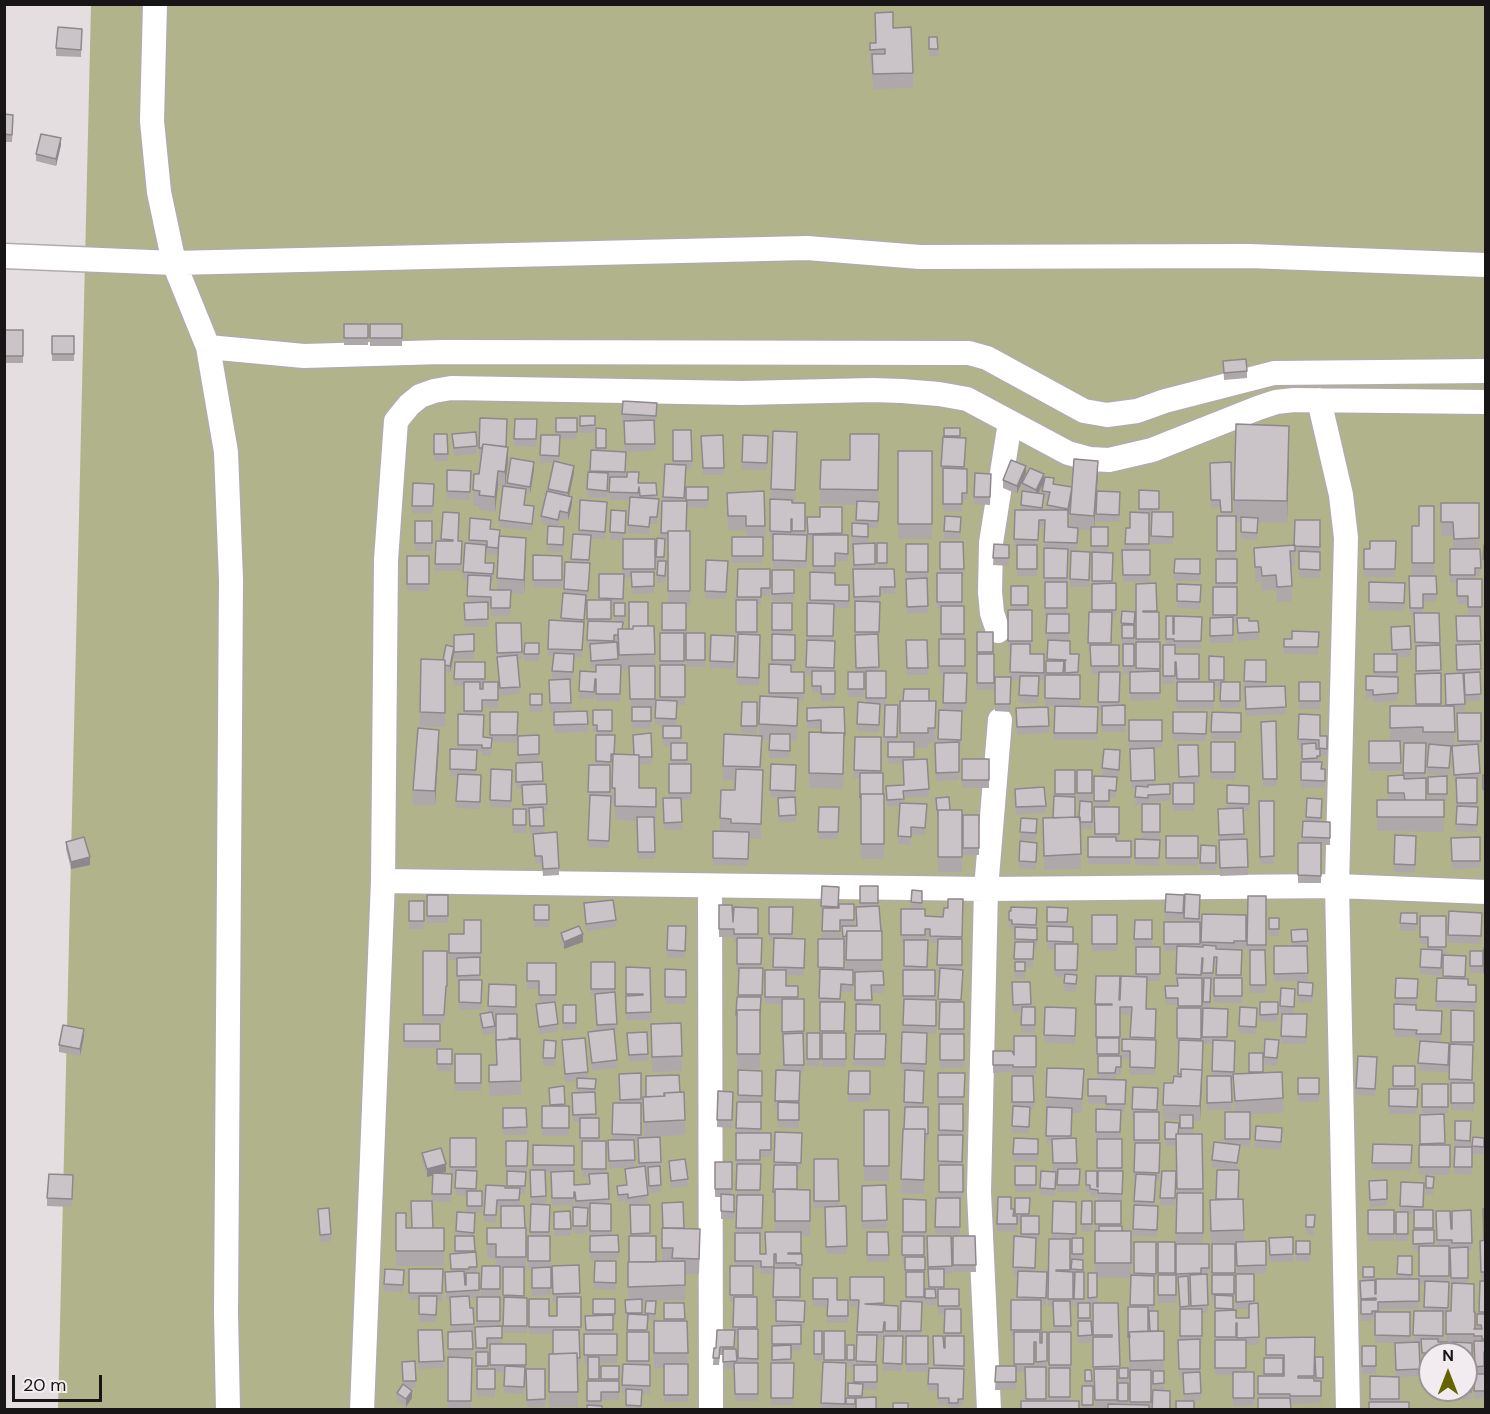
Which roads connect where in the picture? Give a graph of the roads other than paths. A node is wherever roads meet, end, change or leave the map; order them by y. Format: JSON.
{"nodes":[{"id":1,"x":155,"y":4,"type":"edge"},
{"id":2,"x":4,"y":256,"type":"edge"},
{"id":3,"x":174,"y":263,"type":"junction"},
{"id":4,"x":1485,"y":265,"type":"edge"},
{"id":5,"x":208,"y":347,"type":"junction"},
{"id":6,"x":1485,"y":371,"type":"edge"},
{"id":7,"x":1319,"y":400,"type":"junction"},
{"id":8,"x":1485,"y":402,"type":"edge"},
{"id":9,"x":1010,"y":422,"type":"junction"},
{"id":10,"x":998,"y":631,"type":"dead end"},
{"id":11,"x":1000,"y":720,"type":"dead end"},
{"id":12,"x":383,"y":881,"type":"junction"},
{"id":13,"x":710,"y":886,"type":"junction"},
{"id":14,"x":1337,"y":886,"type":"junction"},
{"id":15,"x":986,"y":889,"type":"junction"},
{"id":16,"x":1485,"y":892,"type":"edge"},
{"id":17,"x":228,"y":1410,"type":"edge"},
{"id":18,"x":362,"y":1410,"type":"edge"},
{"id":19,"x":711,"y":1410,"type":"edge"},
{"id":20,"x":989,"y":1410,"type":"edge"},
{"id":21,"x":1348,"y":1410,"type":"edge"}],
"edges":[{"from":1,"to":3,"type":"street"},
{"from":2,"to":3,"type":"street"},
{"from":3,"to":4,"type":"street"},
{"from":3,"to":5,"type":"street"},
{"from":5,"to":6,"type":"street"},
{"from":5,"to":17,"type":"street"},
{"from":7,"to":8,"type":"street"},
{"from":7,"to":9,"type":"street"},
{"from":7,"to":14,"type":"street"},
{"from":9,"to":10,"type":"street"},
{"from":9,"to":12,"type":"street"},
{"from":11,"to":15,"type":"street"},
{"from":12,"to":13,"type":"street"},
{"from":12,"to":18,"type":"street"},
{"from":13,"to":15,"type":"street"},
{"from":13,"to":19,"type":"street"},
{"from":14,"to":15,"type":"street"},
{"from":14,"to":16,"type":"street"},
{"from":14,"to":21,"type":"street"},
{"from":15,"to":20,"type":"street"}]}
